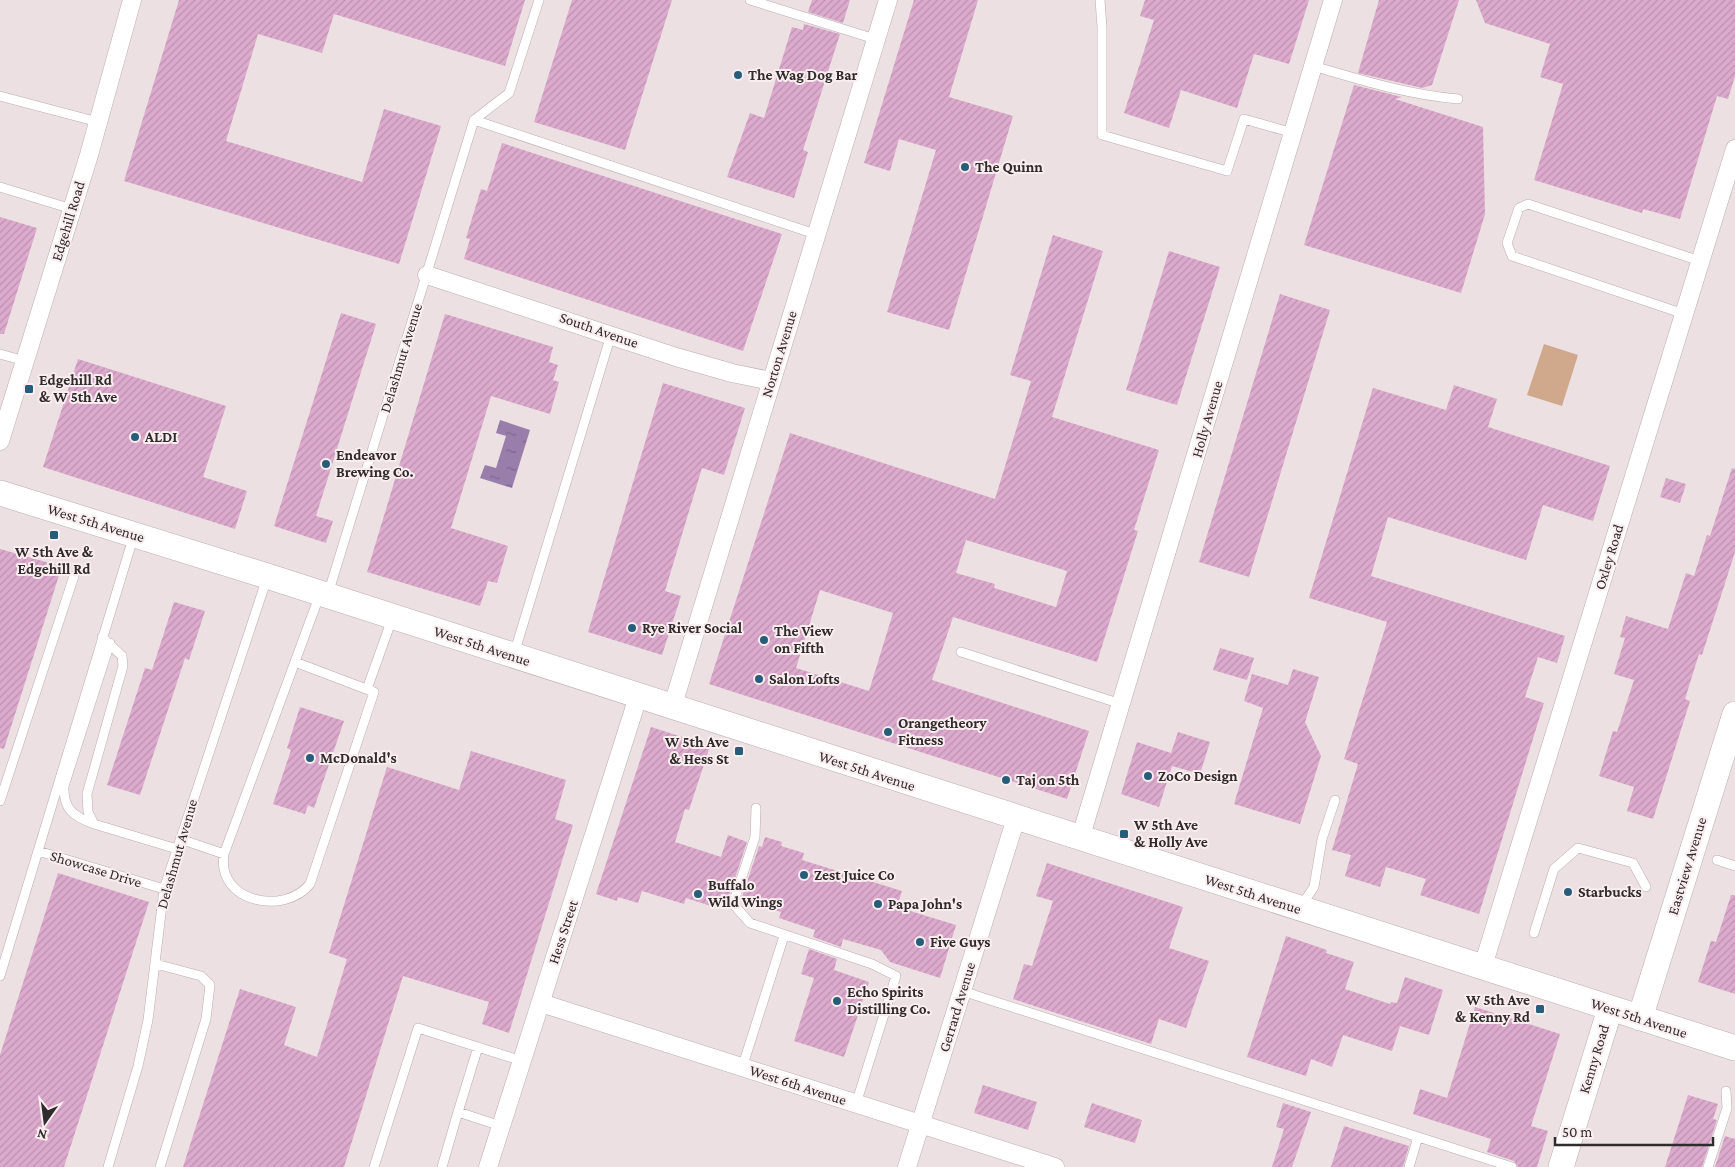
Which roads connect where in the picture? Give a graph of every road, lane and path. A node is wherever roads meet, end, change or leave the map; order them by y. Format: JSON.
{"nodes":[{"id":1,"x":132,"y":0,"type":"edge"},
{"id":2,"x":539,"y":0,"type":"edge"},
{"id":3,"x":750,"y":0,"type":"edge"},
{"id":4,"x":888,"y":0,"type":"edge"},
{"id":5,"x":1100,"y":0,"type":"edge"},
{"id":6,"x":1333,"y":0,"type":"edge"},
{"id":7,"x":875,"y":39,"type":"junction"},
{"id":8,"x":1313,"y":66,"type":"junction"},
{"id":9,"x":0,"y":96,"type":"edge"},
{"id":10,"x":1458,"y":99,"type":"dead end"},
{"id":11,"x":474,"y":120,"type":"junction"},
{"id":12,"x":98,"y":122,"type":"junction"},
{"id":13,"x":1293,"y":134,"type":"junction"},
{"id":14,"x":1735,"y":149,"type":"edge"},
{"id":15,"x":0,"y":188,"type":"edge"},
{"id":16,"x":72,"y":209,"type":"junction"},
{"id":17,"x":815,"y":234,"type":"junction"},
{"id":18,"x":1700,"y":261,"type":"junction"},
{"id":19,"x":427,"y":275,"type":"junction"},
{"id":20,"x":1684,"y":314,"type":"junction"},
{"id":21,"x":611,"y":334,"type":"junction"},
{"id":22,"x":0,"y":354,"type":"edge"},
{"id":23,"x":25,"y":361,"type":"junction"},
{"id":24,"x":771,"y":381,"type":"junction"},
{"id":25,"x":3,"y":418,"type":"edge"},
{"id":26,"x":0,"y":441,"type":"edge"},
{"id":27,"x":0,"y":493,"type":"edge"},
{"id":28,"x":134,"y":535,"type":"junction"},
{"id":29,"x":74,"y":576,"type":"dead end"},
{"id":30,"x":267,"y":576,"type":"junction"},
{"id":31,"x":323,"y":595,"type":"junction"},
{"id":32,"x":393,"y":617,"type":"junction"},
{"id":33,"x":102,"y":637,"type":"junction"},
{"id":34,"x":110,"y":644,"type":"junction"},
{"id":35,"x":961,"y":652,"type":"dead end"},
{"id":36,"x":514,"y":656,"type":"junction"},
{"id":37,"x":295,"y":662,"type":"junction"},
{"id":38,"x":367,"y":689,"type":"junction"},
{"id":39,"x":638,"y":697,"type":"junction"},
{"id":40,"x":1121,"y":704,"type":"junction"},
{"id":41,"x":672,"y":708,"type":"junction"},
{"id":42,"x":1735,"y":714,"type":"edge"},
{"id":43,"x":3,"y":781,"type":"edge"},
{"id":44,"x":1335,"y":800,"type":"dead end"},
{"id":45,"x":0,"y":801,"type":"edge"},
{"id":46,"x":756,"y":808,"type":"dead end"},
{"id":47,"x":1016,"y":818,"type":"junction"},
{"id":48,"x":94,"y":824,"type":"junction"},
{"id":49,"x":180,"y":839,"type":"junction"},
{"id":50,"x":1080,"y":839,"type":"junction"},
{"id":51,"x":177,"y":849,"type":"junction"},
{"id":52,"x":38,"y":851,"type":"junction"},
{"id":53,"x":224,"y":854,"type":"junction"},
{"id":54,"x":1716,"y":860,"type":"dead end"},
{"id":55,"x":1735,"y":866,"type":"edge"},
{"id":56,"x":1646,"y":887,"type":"dead end"},
{"id":57,"x":164,"y":889,"type":"junction"},
{"id":58,"x":1299,"y":908,"type":"junction"},
{"id":59,"x":1534,"y":933,"type":"dead end"},
{"id":60,"x":784,"y":936,"type":"junction"},
{"id":61,"x":156,"y":964,"type":"junction"},
{"id":62,"x":1483,"y":966,"type":"junction"},
{"id":63,"x":0,"y":976,"type":"edge"},
{"id":64,"x":962,"y":991,"type":"junction"},
{"id":65,"x":540,"y":1003,"type":"junction"},
{"id":66,"x":1610,"y":1008,"type":"junction"},
{"id":67,"x":1640,"y":1018,"type":"junction"},
{"id":68,"x":478,"y":1047,"type":"junction"},
{"id":69,"x":1735,"y":1048,"type":"edge"},
{"id":70,"x":522,"y":1061,"type":"junction"},
{"id":71,"x":742,"y":1068,"type":"junction"},
{"id":72,"x":1726,"y":1091,"type":"dead end"},
{"id":73,"x":856,"y":1104,"type":"junction"},
{"id":74,"x":458,"y":1112,"type":"junction"},
{"id":75,"x":921,"y":1125,"type":"junction"},
{"id":76,"x":501,"y":1126,"type":"junction"},
{"id":77,"x":1418,"y":1137,"type":"junction"},
{"id":78,"x":108,"y":1167,"type":"edge"},
{"id":79,"x":160,"y":1167,"type":"edge"},
{"id":80,"x":374,"y":1167,"type":"edge"},
{"id":81,"x":442,"y":1167,"type":"edge"},
{"id":82,"x":488,"y":1167,"type":"edge"},
{"id":83,"x":907,"y":1167,"type":"edge"},
{"id":84,"x":1055,"y":1167,"type":"edge"},
{"id":85,"x":1409,"y":1167,"type":"edge"},
{"id":86,"x":1512,"y":1167,"type":"edge"},
{"id":87,"x":1561,"y":1167,"type":"edge"},
{"id":88,"x":1708,"y":1167,"type":"edge"}],
"edges":[{"from":1,"to":12,"type":"street","name":"Edgehill Road"},
{"from":2,"to":11,"type":"lane"},
{"from":3,"to":7,"type":"lane"},
{"from":4,"to":7,"type":"street","name":"Norton Avenue"},
{"from":5,"to":13,"type":"lane"},
{"from":6,"to":8,"type":"street","name":"Holly Avenue"},
{"from":7,"to":17,"type":"street","name":"Norton Avenue"},
{"from":8,"to":10,"type":"lane"},
{"from":8,"to":13,"type":"street","name":"Holly Avenue"},
{"from":9,"to":12,"type":"lane"},
{"from":11,"to":17,"type":"lane"},
{"from":11,"to":19,"type":"lane","name":"Delashmut Avenue"},
{"from":12,"to":16,"type":"street","name":"Edgehill Road"},
{"from":13,"to":40,"type":"street","name":"Holly Avenue"},
{"from":14,"to":18,"type":"street","name":"Oxley Road"},
{"from":15,"to":16,"type":"lane"},
{"from":16,"to":23,"type":"street","name":"Edgehill Road"},
{"from":17,"to":24,"type":"street","name":"Norton Avenue"},
{"from":18,"to":20,"type":"street","name":"Oxley Road"},
{"from":18,"to":20,"type":"lane"},
{"from":19,"to":21,"type":"street","name":"South Avenue"},
{"from":19,"to":31,"type":"lane","name":"Delashmut Avenue"},
{"from":20,"to":62,"type":"street","name":"Oxley Road"},
{"from":21,"to":24,"type":"street","name":"South Avenue"},
{"from":21,"to":36,"type":"lane"},
{"from":22,"to":23,"type":"lane"},
{"from":23,"to":25,"type":"street","name":"Edgehill Road"},
{"from":24,"to":41,"type":"street","name":"Norton Avenue"},
{"from":25,"to":26,"type":"street","name":"Edgehill Road"},
{"from":27,"to":28,"type":"main road","name":"West 5th Avenue"},
{"from":28,"to":30,"type":"main road","name":"West 5th Avenue"},
{"from":28,"to":33,"type":"lane"},
{"from":29,"to":43,"type":"lane"},
{"from":30,"to":31,"type":"main road","name":"West 5th Avenue"},
{"from":30,"to":49,"type":"lane","name":"Delashmut Avenue"},
{"from":31,"to":32,"type":"main road","name":"West 5th Avenue"},
{"from":31,"to":37,"type":"lane","name":"Delashmut Avenue"},
{"from":32,"to":36,"type":"main road","name":"West 5th Avenue"},
{"from":32,"to":38,"type":"lane"},
{"from":33,"to":34,"type":"lane"},
{"from":33,"to":52,"type":"lane"},
{"from":34,"to":48,"type":"lane"},
{"from":34,"to":48,"type":"lane"},
{"from":35,"to":40,"type":"lane"},
{"from":36,"to":39,"type":"main road","name":"West 5th Avenue"},
{"from":37,"to":38,"type":"lane"},
{"from":37,"to":53,"type":"lane","name":"Delashmut Avenue"},
{"from":38,"to":53,"type":"lane"},
{"from":39,"to":41,"type":"main road","name":"West 5th Avenue"},
{"from":39,"to":65,"type":"street","name":"Hess Street"},
{"from":40,"to":50,"type":"street","name":"Holly Avenue"},
{"from":41,"to":47,"type":"main road","name":"West 5th Avenue"},
{"from":42,"to":67,"type":"main road","name":"Eastview Avenue"},
{"from":43,"to":45,"type":"lane"},
{"from":44,"to":58,"type":"lane"},
{"from":46,"to":60,"type":"lane"},
{"from":47,"to":50,"type":"main road","name":"West 5th Avenue"},
{"from":47,"to":64,"type":"street","name":"Gerrard Avenue"},
{"from":48,"to":51,"type":"lane"},
{"from":49,"to":51,"type":"lane","name":"Delashmut Avenue"},
{"from":49,"to":53,"type":"lane"},
{"from":50,"to":58,"type":"main road","name":"West 5th Avenue"},
{"from":51,"to":57,"type":"lane","name":"Delashmut Avenue"},
{"from":52,"to":57,"type":"lane","name":"Showcase Drive"},
{"from":52,"to":63,"type":"lane","name":"Showcase Drive"},
{"from":54,"to":55,"type":"lane"},
{"from":56,"to":59,"type":"lane"},
{"from":57,"to":61,"type":"lane","name":"Delashmut Avenue"},
{"from":58,"to":62,"type":"main road","name":"West 5th Avenue"},
{"from":60,"to":71,"type":"lane"},
{"from":60,"to":73,"type":"lane"},
{"from":61,"to":78,"type":"lane","name":"Delashmut Avenue"},
{"from":61,"to":79,"type":"lane"},
{"from":62,"to":66,"type":"main road","name":"West 5th Avenue"},
{"from":64,"to":75,"type":"street","name":"Gerrard Avenue"},
{"from":64,"to":77,"type":"lane"},
{"from":65,"to":70,"type":"street","name":"Hess Street"},
{"from":65,"to":71,"type":"street","name":"West 6th Avenue"},
{"from":66,"to":67,"type":"main road","name":"West 5th Avenue"},
{"from":66,"to":87,"type":"main road","name":"Kenny Road"},
{"from":67,"to":69,"type":"main road","name":"West 5th Avenue"},
{"from":68,"to":70,"type":"lane"},
{"from":68,"to":74,"type":"lane"},
{"from":68,"to":80,"type":"lane"},
{"from":70,"to":76,"type":"street","name":"Hess Street"},
{"from":71,"to":73,"type":"street","name":"West 6th Avenue"},
{"from":72,"to":88,"type":"lane"},
{"from":73,"to":75,"type":"street","name":"West 6th Avenue"},
{"from":74,"to":76,"type":"lane"},
{"from":74,"to":81,"type":"lane"},
{"from":75,"to":83,"type":"street","name":"Gerrard Avenue"},
{"from":75,"to":84,"type":"street","name":"West 6th Avenue"},
{"from":76,"to":82,"type":"street","name":"Hess Street"},
{"from":77,"to":85,"type":"lane"},
{"from":77,"to":86,"type":"lane"}]}
